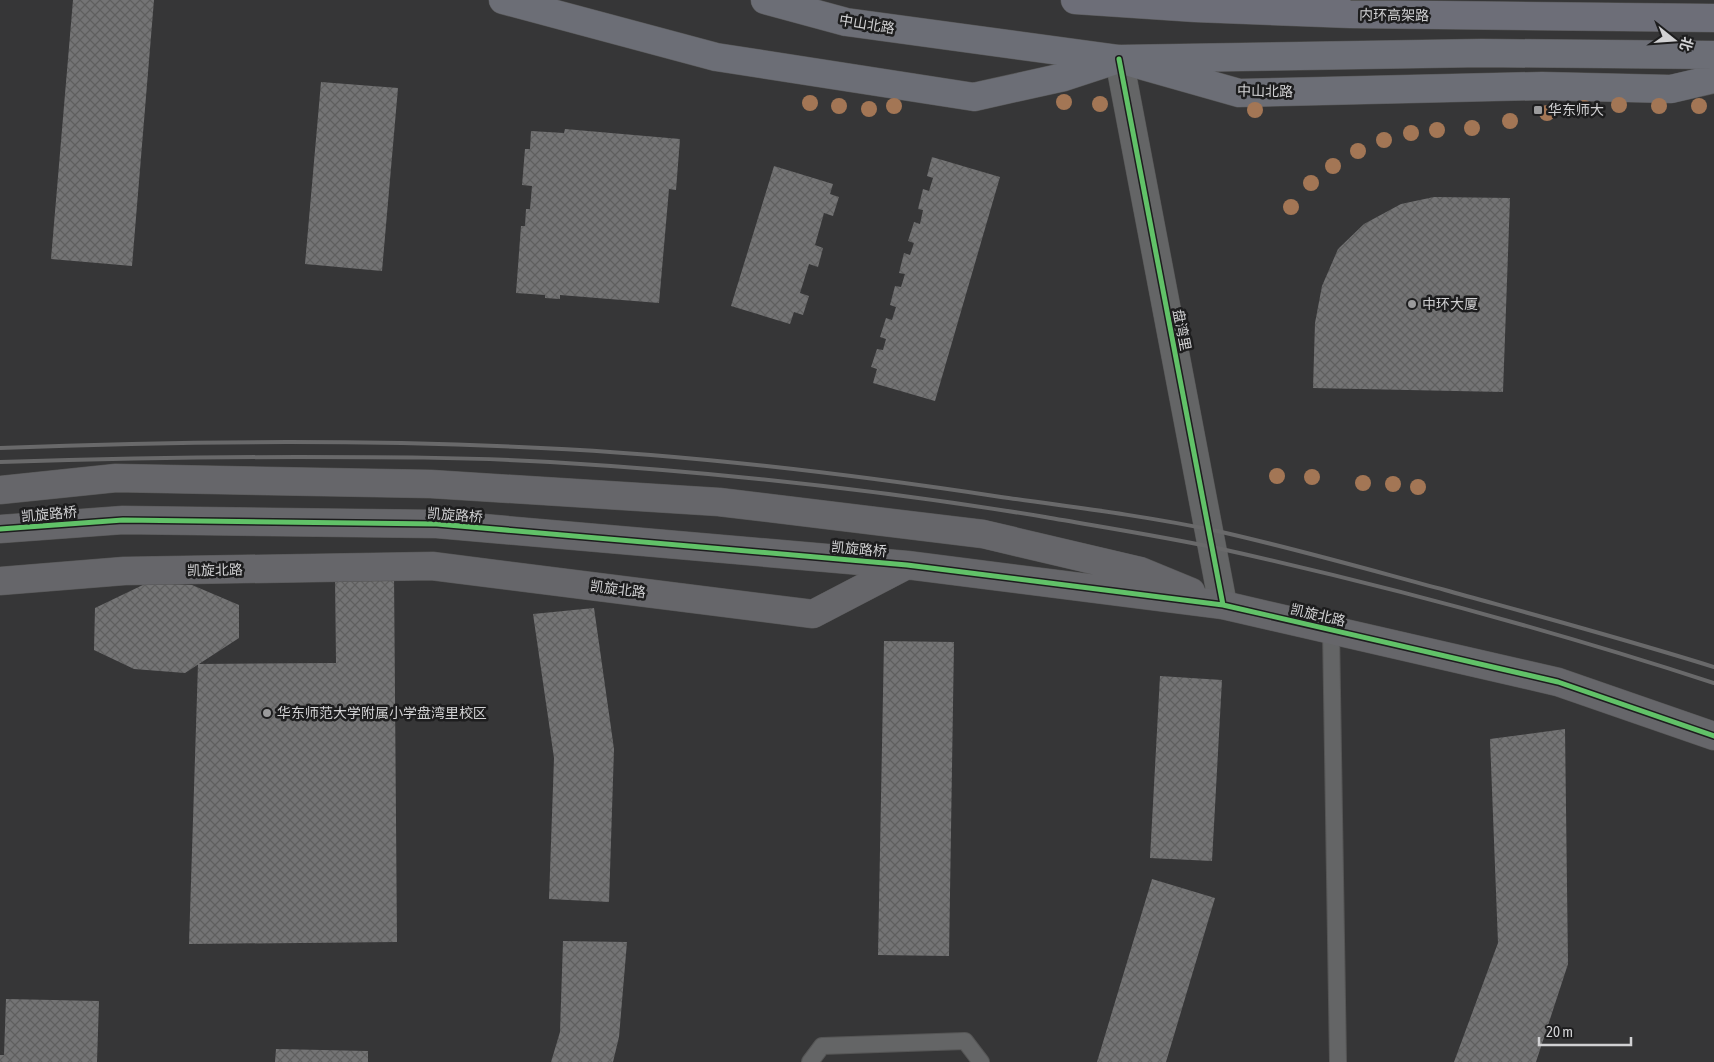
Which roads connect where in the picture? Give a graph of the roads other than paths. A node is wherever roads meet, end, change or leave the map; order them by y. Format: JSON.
{"nodes":[{"id":1,"x":503,"y":0,"type":"edge"},
{"id":2,"x":765,"y":0,"type":"edge"},
{"id":3,"x":1075,"y":0,"type":"edge"},
{"id":4,"x":1350,"y":14,"type":"junction"},
{"id":5,"x":1714,"y":18,"type":"edge"},
{"id":6,"x":1714,"y":37,"type":"edge"},
{"id":7,"x":1714,"y":54,"type":"edge"},
{"id":8,"x":1120,"y":59,"type":"junction"},
{"id":9,"x":1714,"y":79,"type":"edge"},
{"id":10,"x":0,"y":490,"type":"edge"},
{"id":11,"x":0,"y":529,"type":"edge"},
{"id":12,"x":907,"y":565,"type":"junction"},
{"id":13,"x":0,"y":581,"type":"edge"},
{"id":14,"x":1223,"y":605,"type":"junction"},
{"id":15,"x":1331,"y":630,"type":"junction"},
{"id":16,"x":1714,"y":736,"type":"edge"},
{"id":17,"x":810,"y":1062,"type":"edge"},
{"id":18,"x":981,"y":1062,"type":"edge"},
{"id":19,"x":1338,"y":1062,"type":"edge"}],
"edges":[{"from":1,"to":8,"type":"main road"},
{"from":2,"to":8,"type":"main road","name":"中山北路"},
{"from":3,"to":4,"type":"highway","name":"内环高架路"},
{"from":4,"to":5,"type":"highway","name":"内环高架路"},
{"from":4,"to":6,"type":"highway"},
{"from":7,"to":8,"type":"main road"},
{"from":8,"to":9,"type":"main road","name":"中山北路"},
{"from":8,"to":14,"type":"street","name":"盘湾里"},
{"from":10,"to":14,"type":"street","name":"凯旋北路"},
{"from":11,"to":12,"type":"street","name":"凯旋路桥"},
{"from":12,"to":13,"type":"street","name":"凯旋北路"},
{"from":12,"to":14,"type":"street","name":"凯旋北路"},
{"from":14,"to":15,"type":"street","name":"凯旋北路"},
{"from":15,"to":16,"type":"street","name":"凯旋北路"},
{"from":15,"to":19,"type":"lane"},
{"from":17,"to":18,"type":"lane"}]}
